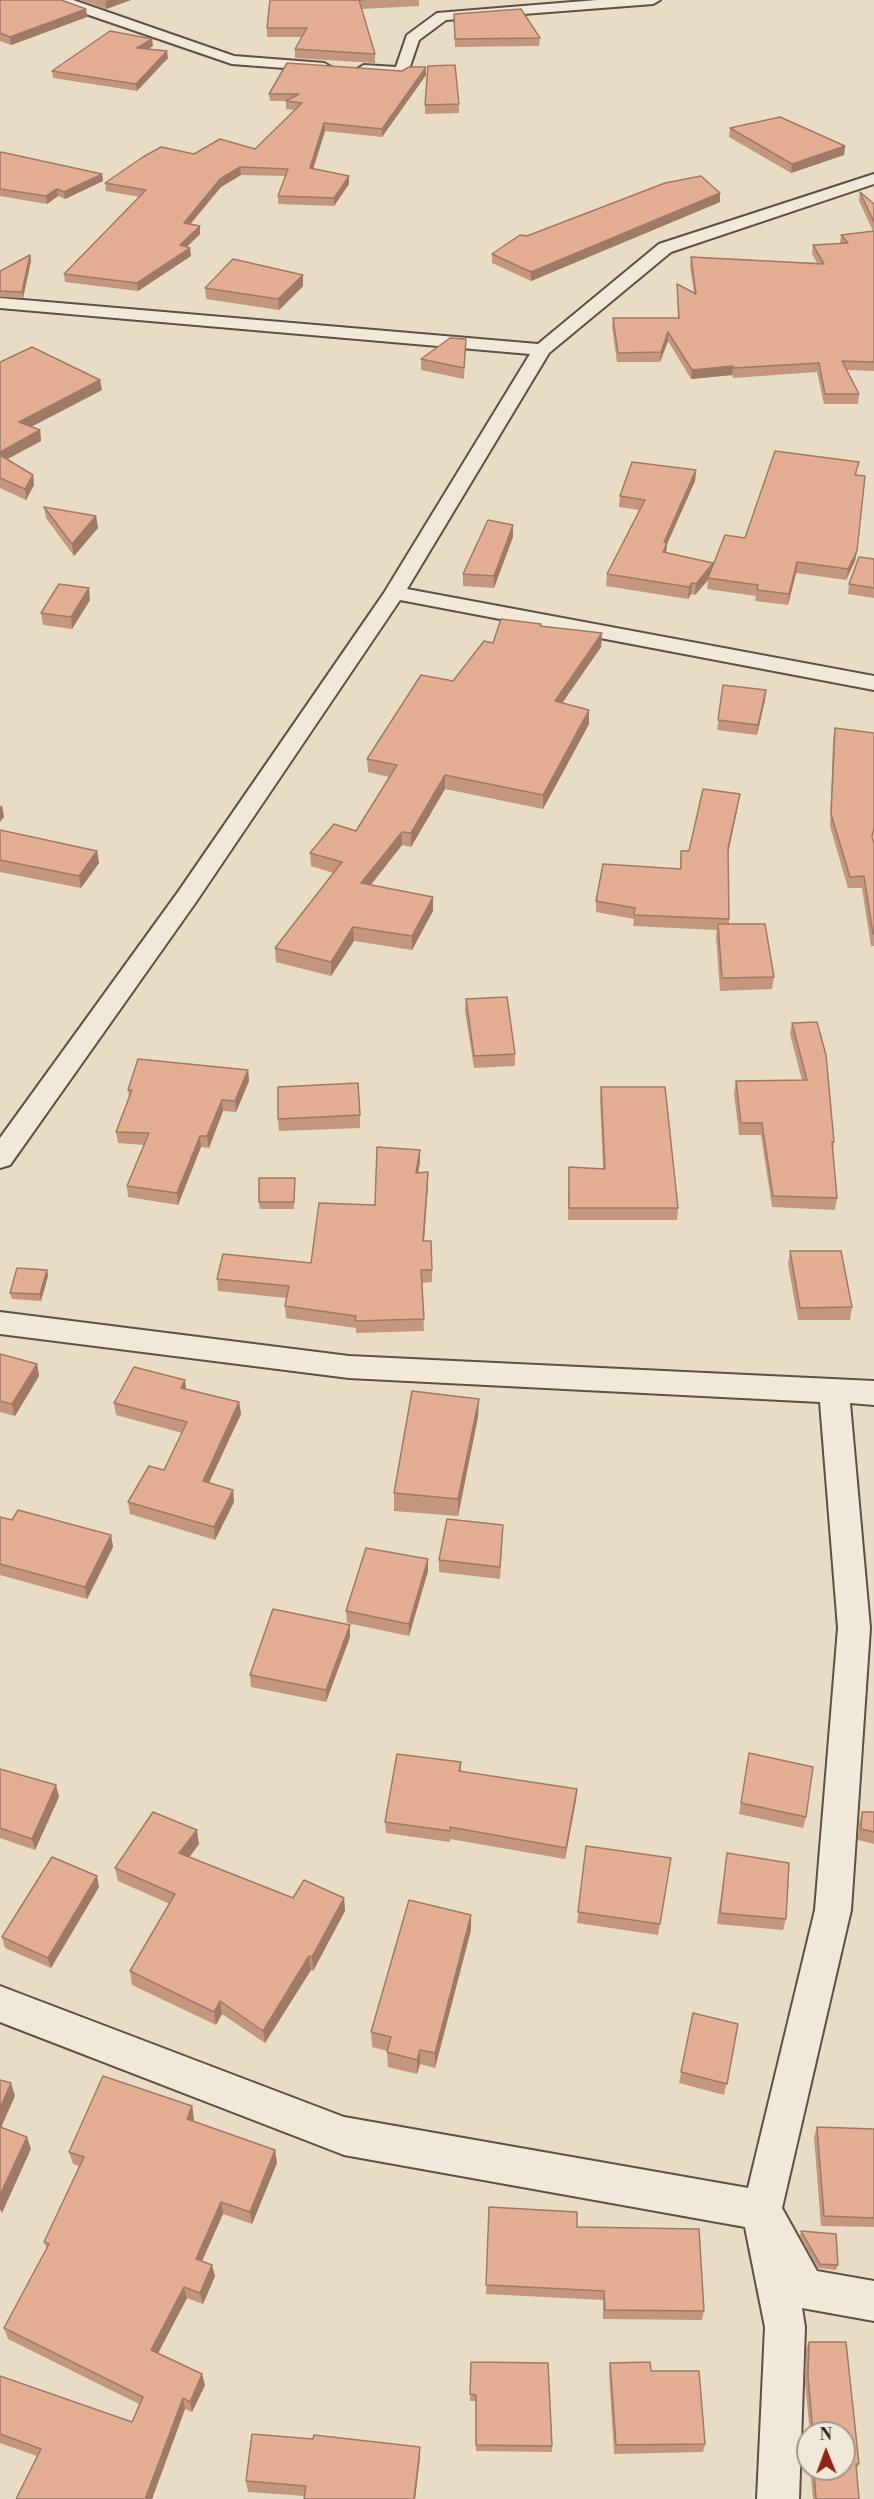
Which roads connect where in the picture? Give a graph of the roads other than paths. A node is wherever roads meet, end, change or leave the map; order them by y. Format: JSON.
{"nodes":[{"id":1,"x":59,"y":0,"type":"edge"},
{"id":2,"x":653,"y":0,"type":"edge"},
{"id":3,"x":874,"y":179,"type":"edge"},
{"id":4,"x":0,"y":303,"type":"edge"},
{"id":5,"x":542,"y":350,"type":"junction"},
{"id":6,"x":394,"y":593,"type":"junction"},
{"id":7,"x":874,"y":683,"type":"edge"},
{"id":8,"x":0,"y":1158,"type":"edge"},
{"id":9,"x":0,"y":1323,"type":"edge"},
{"id":10,"x":834,"y":1393,"type":"junction"},
{"id":11,"x":874,"y":1394,"type":"edge"},
{"id":12,"x":0,"y":2004,"type":"edge"},
{"id":13,"x":762,"y":2211,"type":"junction"},
{"id":14,"x":874,"y":2301,"type":"edge"},
{"id":15,"x":778,"y":2499,"type":"edge"}],
"edges":[{"from":1,"to":2,"type":"street"},
{"from":3,"to":5,"type":"street"},
{"from":4,"to":5,"type":"street"},
{"from":5,"to":6,"type":"street"},
{"from":6,"to":7,"type":"street"},
{"from":6,"to":8,"type":"street"},
{"from":9,"to":10,"type":"street"},
{"from":10,"to":11,"type":"street"},
{"from":10,"to":13,"type":"street"},
{"from":12,"to":13,"type":"street"},
{"from":13,"to":14,"type":"street"},
{"from":13,"to":15,"type":"street"}]}
